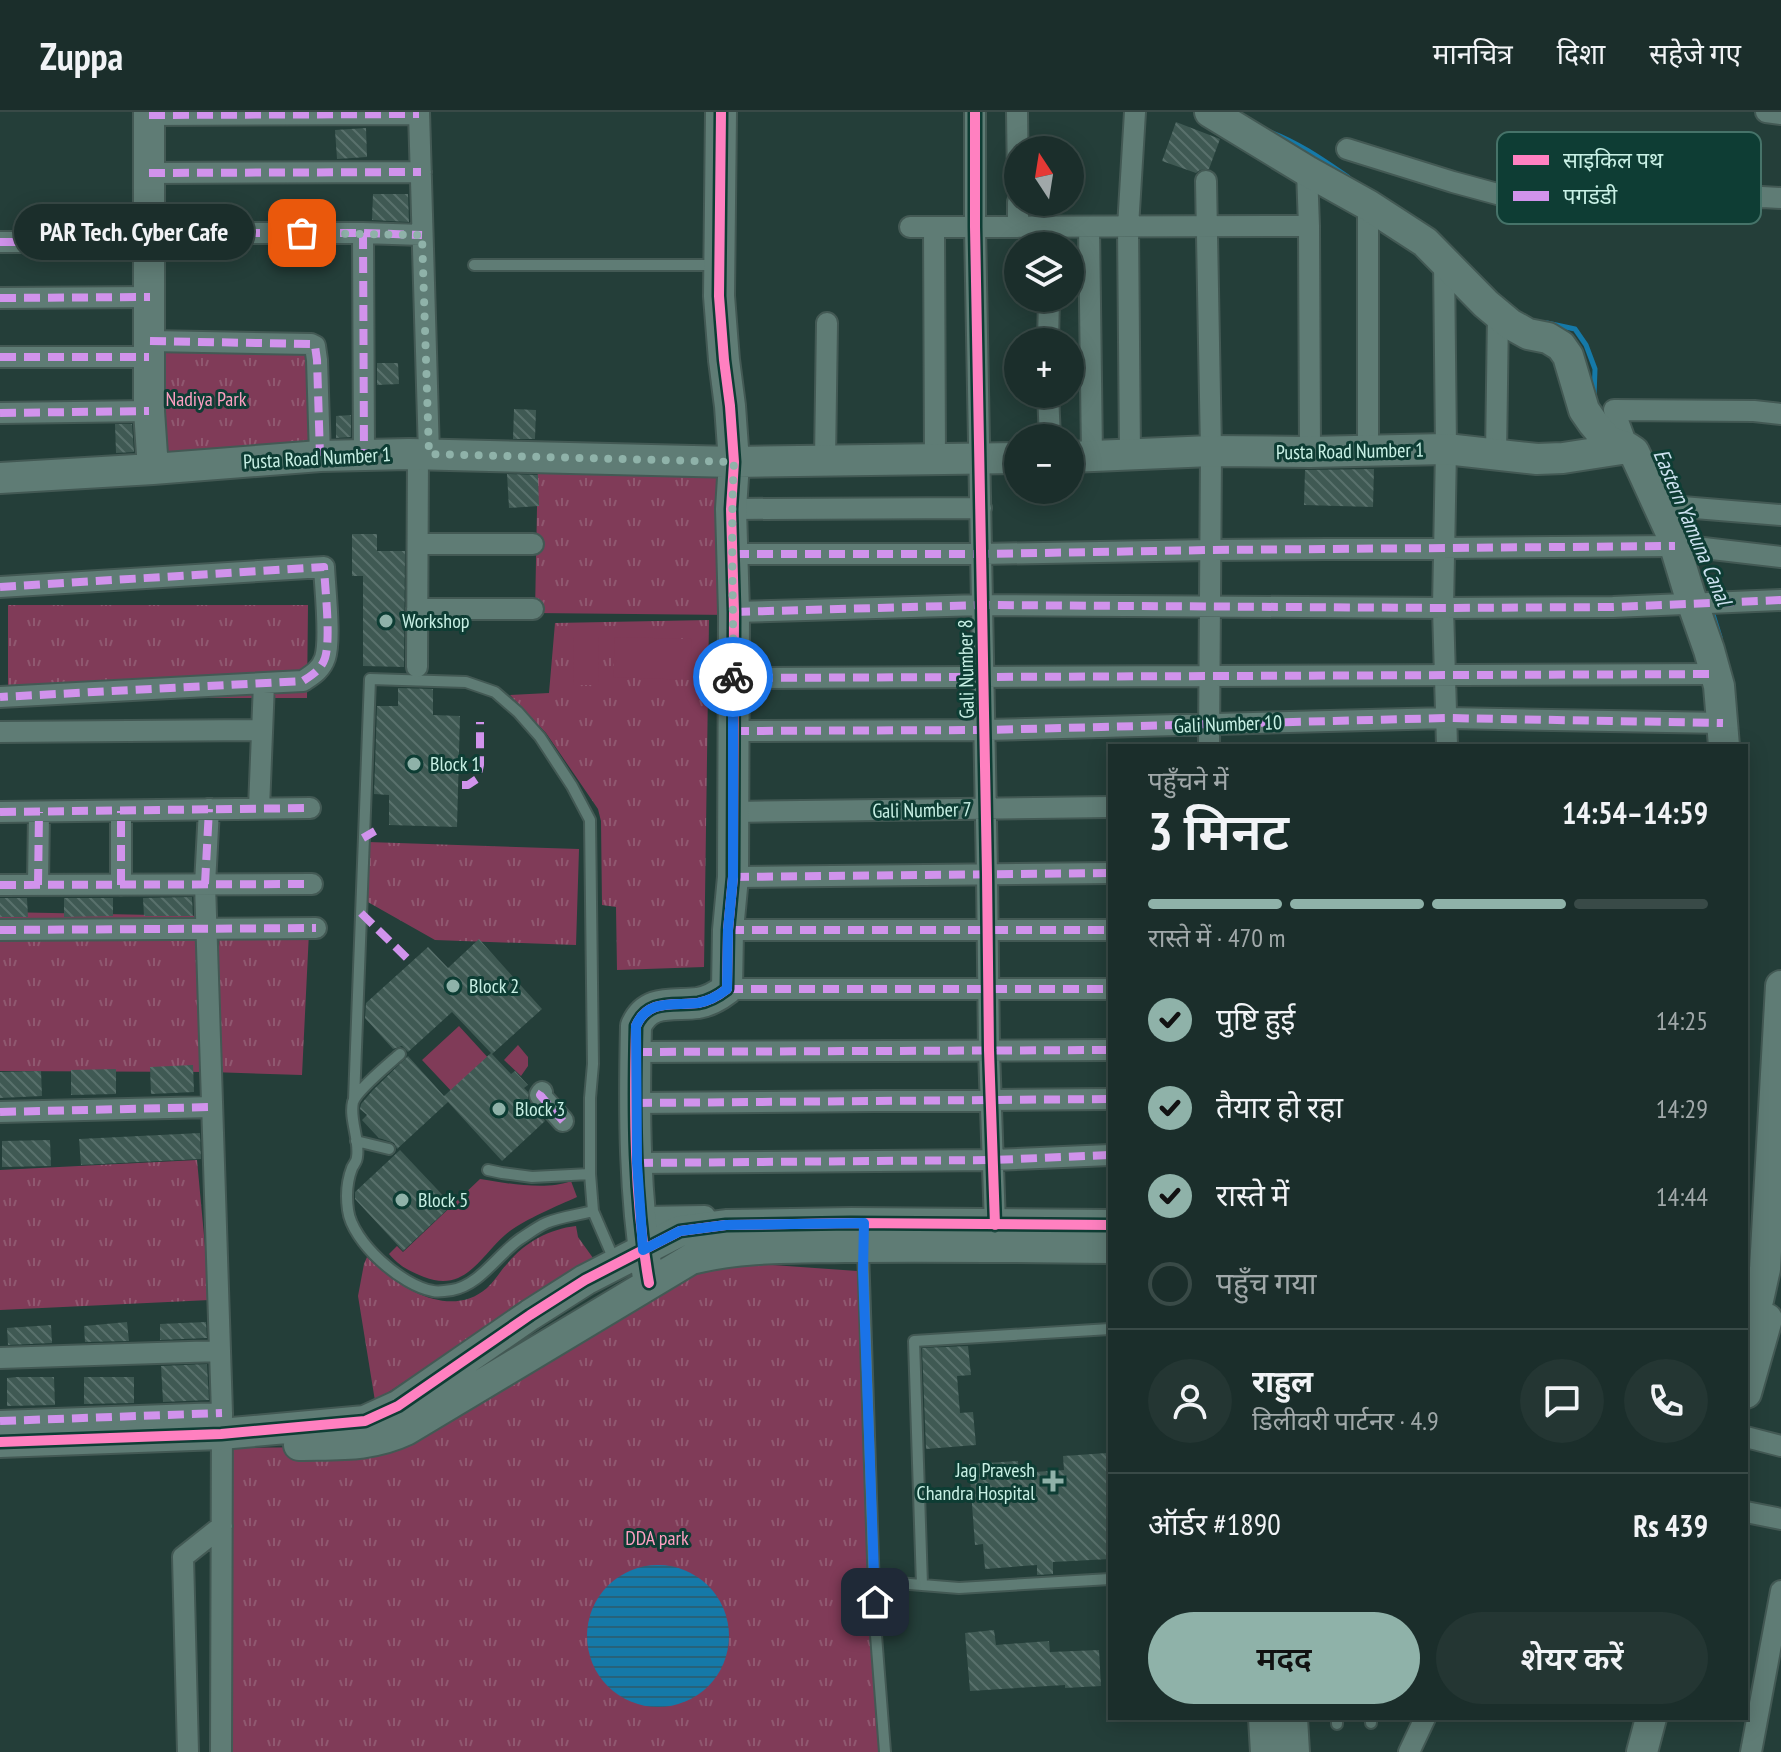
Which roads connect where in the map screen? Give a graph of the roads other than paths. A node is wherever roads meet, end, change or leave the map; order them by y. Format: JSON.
{"nodes":[{"id":1,"x":721,"y":112,"type":"edge"},
{"id":2,"x":975,"y":112,"type":"edge"},
{"id":3,"x":1017,"y":112,"type":"edge"},
{"id":4,"x":1135,"y":112,"type":"edge"},
{"id":5,"x":1210,"y":112,"type":"edge"},
{"id":6,"x":1766,"y":112,"type":"edge"},
{"id":7,"x":419,"y":113,"type":"edge"},
{"id":8,"x":149,"y":114,"type":"edge"},
{"id":9,"x":1781,"y":114,"type":"edge"},
{"id":10,"x":1017,"y":136,"type":"edge"},
{"id":11,"x":1347,"y":149,"type":"dead end"},
{"id":12,"x":1307,"y":171,"type":"junction"},
{"id":13,"x":421,"y":172,"type":"junction"},
{"id":14,"x":149,"y":173,"type":"junction"},
{"id":15,"x":1206,"y":181,"type":"dead end"},
{"id":16,"x":1497,"y":194,"type":"edge"},
{"id":17,"x":1761,"y":197,"type":"edge"},
{"id":18,"x":1781,"y":198,"type":"edge"},
{"id":19,"x":1368,"y":205,"type":"junction"},
{"id":20,"x":1018,"y":216,"type":"edge"},
{"id":21,"x":1309,"y":226,"type":"junction"},
{"id":22,"x":910,"y":227,"type":"dead end"},
{"id":23,"x":975,"y":227,"type":"junction"},
{"id":24,"x":1018,"y":227,"type":"junction"},
{"id":25,"x":1089,"y":227,"type":"junction"},
{"id":26,"x":1128,"y":227,"type":"junction"},
{"id":27,"x":1207,"y":227,"type":"junction"},
{"id":28,"x":934,"y":228,"type":"junction"},
{"id":29,"x":1035,"y":232,"type":"edge"},
{"id":30,"x":1067,"y":232,"type":"edge"},
{"id":31,"x":363,"y":233,"type":"junction"},
{"id":32,"x":422,"y":235,"type":"junction"},
{"id":33,"x":148,"y":238,"type":"junction"},
{"id":34,"x":0,"y":242,"type":"edge"},
{"id":35,"x":1444,"y":261,"type":"junction"},
{"id":36,"x":474,"y":265,"type":"dead end"},
{"id":37,"x":719,"y":265,"type":"junction"},
{"id":38,"x":150,"y":297,"type":"junction"},
{"id":39,"x":0,"y":298,"type":"edge"},
{"id":40,"x":1498,"y":314,"type":"junction"},
{"id":41,"x":827,"y":323,"type":"dead end"},
{"id":42,"x":149,"y":349,"type":"junction"},
{"id":43,"x":0,"y":357,"type":"edge"},
{"id":44,"x":149,"y":411,"type":"junction"},
{"id":45,"x":0,"y":413,"type":"edge"},
{"id":46,"x":1781,"y":414,"type":"edge"},
{"id":47,"x":1082,"y":424,"type":"edge"},
{"id":48,"x":1623,"y":434,"type":"junction"},
{"id":49,"x":1446,"y":449,"type":"junction"},
{"id":50,"x":1368,"y":450,"type":"junction"},
{"id":51,"x":1211,"y":451,"type":"junction"},
{"id":52,"x":1310,"y":452,"type":"junction"},
{"id":53,"x":424,"y":454,"type":"junction"},
{"id":54,"x":364,"y":455,"type":"junction"},
{"id":55,"x":1130,"y":455,"type":"junction"},
{"id":56,"x":1496,"y":455,"type":"junction"},
{"id":57,"x":320,"y":456,"type":"junction"},
{"id":58,"x":1084,"y":456,"type":"edge"},
{"id":59,"x":1004,"y":458,"type":"edge"},
{"id":60,"x":980,"y":459,"type":"junction"},
{"id":61,"x":825,"y":460,"type":"junction"},
{"id":62,"x":935,"y":460,"type":"junction"},
{"id":63,"x":734,"y":462,"type":"junction"},
{"id":64,"x":153,"y":469,"type":"junction"},
{"id":65,"x":0,"y":478,"type":"edge"},
{"id":66,"x":1658,"y":505,"type":"junction"},
{"id":67,"x":981,"y":508,"type":"junction"},
{"id":68,"x":731,"y":509,"type":"junction"},
{"id":69,"x":1781,"y":515,"type":"edge"},
{"id":70,"x":418,"y":544,"type":"junction"},
{"id":71,"x":533,"y":544,"type":"dead end"},
{"id":72,"x":1685,"y":547,"type":"junction"},
{"id":73,"x":1445,"y":549,"type":"junction"},
{"id":74,"x":1212,"y":550,"type":"junction"},
{"id":75,"x":733,"y":554,"type":"junction"},
{"id":76,"x":981,"y":554,"type":"junction"},
{"id":77,"x":1781,"y":557,"type":"edge"},
{"id":78,"x":0,"y":587,"type":"edge"},
{"id":79,"x":1781,"y":600,"type":"edge"},
{"id":80,"x":1693,"y":604,"type":"junction"},
{"id":81,"x":982,"y":605,"type":"junction"},
{"id":82,"x":1211,"y":606,"type":"junction"},
{"id":83,"x":1443,"y":608,"type":"junction"},
{"id":84,"x":417,"y":609,"type":"junction"},
{"id":85,"x":533,"y":609,"type":"dead end"},
{"id":86,"x":734,"y":612,"type":"junction"},
{"id":87,"x":417,"y":667,"type":"dead end"},
{"id":88,"x":1716,"y":674,"type":"junction"},
{"id":89,"x":1446,"y":675,"type":"junction"},
{"id":90,"x":1210,"y":676,"type":"junction"},
{"id":91,"x":983,"y":677,"type":"junction"},
{"id":92,"x":733,"y":678,"type":"junction"},
{"id":93,"x":264,"y":683,"type":"junction"},
{"id":94,"x":0,"y":697,"type":"edge"},
{"id":95,"x":1447,"y":718,"type":"junction"},
{"id":96,"x":1210,"y":724,"type":"junction"},
{"id":97,"x":262,"y":730,"type":"junction"},
{"id":98,"x":985,"y":730,"type":"junction"},
{"id":99,"x":733,"y":731,"type":"junction"},
{"id":100,"x":0,"y":732,"type":"edge"},
{"id":101,"x":1723,"y":734,"type":"edge"},
{"id":102,"x":1209,"y":744,"type":"edge"},
{"id":103,"x":1447,"y":744,"type":"edge"},
{"id":104,"x":1108,"y":807,"type":"edge"},
{"id":105,"x":259,"y":808,"type":"junction"},
{"id":106,"x":310,"y":808,"type":"dead end"},
{"id":107,"x":209,"y":809,"type":"junction"},
{"id":108,"x":986,"y":809,"type":"junction"},
{"id":109,"x":121,"y":811,"type":"junction"},
{"id":110,"x":0,"y":812,"type":"edge"},
{"id":111,"x":39,"y":812,"type":"junction"},
{"id":112,"x":733,"y":812,"type":"junction"},
{"id":113,"x":1108,"y":873,"type":"edge"},
{"id":114,"x":987,"y":874,"type":"junction"},
{"id":115,"x":733,"y":877,"type":"junction"},
{"id":116,"x":205,"y":884,"type":"junction"},
{"id":117,"x":312,"y":884,"type":"dead end"},
{"id":118,"x":0,"y":885,"type":"edge"},
{"id":119,"x":38,"y":885,"type":"junction"},
{"id":120,"x":121,"y":885,"type":"junction"},
{"id":121,"x":207,"y":928,"type":"junction"},
{"id":122,"x":316,"y":928,"type":"dead end"},
{"id":123,"x":0,"y":930,"type":"edge"},
{"id":124,"x":728,"y":930,"type":"junction"},
{"id":125,"x":987,"y":930,"type":"junction"},
{"id":126,"x":1108,"y":930,"type":"edge"},
{"id":127,"x":1781,"y":986,"type":"edge"},
{"id":128,"x":727,"y":989,"type":"junction"},
{"id":129,"x":988,"y":989,"type":"junction"},
{"id":130,"x":1108,"y":989,"type":"edge"},
{"id":131,"x":989,"y":1050,"type":"junction"},
{"id":132,"x":1108,"y":1050,"type":"edge"},
{"id":133,"x":636,"y":1052,"type":"junction"},
{"id":134,"x":400,"y":1054,"type":"dead end"},
{"id":135,"x":542,"y":1092,"type":"dead end"},
{"id":136,"x":1108,"y":1099,"type":"edge"},
{"id":137,"x":354,"y":1100,"type":"junction"},
{"id":138,"x":991,"y":1101,"type":"junction"},
{"id":139,"x":636,"y":1103,"type":"junction"},
{"id":140,"x":212,"y":1107,"type":"junction"},
{"id":141,"x":0,"y":1112,"type":"edge"},
{"id":142,"x":563,"y":1121,"type":"dead end"},
{"id":143,"x":356,"y":1141,"type":"junction"},
{"id":144,"x":389,"y":1149,"type":"dead end"},
{"id":145,"x":1108,"y":1155,"type":"edge"},
{"id":146,"x":993,"y":1160,"type":"junction"},
{"id":147,"x":637,"y":1163,"type":"junction"},
{"id":148,"x":488,"y":1170,"type":"dead end"},
{"id":149,"x":590,"y":1174,"type":"junction"},
{"id":150,"x":593,"y":1211,"type":"junction"},
{"id":151,"x":1108,"y":1211,"type":"edge"},
{"id":152,"x":641,"y":1217,"type":"junction"},
{"id":153,"x":995,"y":1219,"type":"junction"},
{"id":154,"x":1108,"y":1225,"type":"edge"},
{"id":155,"x":864,"y":1235,"type":"junction"},
{"id":156,"x":1108,"y":1248,"type":"edge"},
{"id":157,"x":643,"y":1250,"type":"junction"},
{"id":158,"x":1766,"y":1257,"type":"edge"},
{"id":159,"x":616,"y":1264,"type":"junction"},
{"id":160,"x":649,"y":1283,"type":"junction"},
{"id":161,"x":1769,"y":1311,"type":"edge"},
{"id":162,"x":1108,"y":1329,"type":"edge"},
{"id":163,"x":1748,"y":1337,"type":"edge"},
{"id":164,"x":220,"y":1351,"type":"junction"},
{"id":165,"x":0,"y":1358,"type":"edge"},
{"id":166,"x":1748,"y":1386,"type":"edge"},
{"id":167,"x":0,"y":1421,"type":"edge"},
{"id":168,"x":221,"y":1432,"type":"junction"},
{"id":169,"x":1748,"y":1438,"type":"edge"},
{"id":170,"x":0,"y":1442,"type":"edge"},
{"id":171,"x":1781,"y":1446,"type":"edge"},
{"id":172,"x":0,"y":1460,"type":"edge"},
{"id":173,"x":1748,"y":1512,"type":"edge"},
{"id":174,"x":1781,"y":1519,"type":"edge"},
{"id":175,"x":222,"y":1526,"type":"junction"},
{"id":176,"x":1108,"y":1579,"type":"edge"},
{"id":177,"x":874,"y":1581,"type":"junction"},
{"id":178,"x":922,"y":1585,"type":"junction"},
{"id":179,"x":1781,"y":1591,"type":"edge"},
{"id":180,"x":1264,"y":1720,"type":"edge"},
{"id":181,"x":1292,"y":1720,"type":"edge"},
{"id":182,"x":1424,"y":1720,"type":"edge"},
{"id":183,"x":1631,"y":1720,"type":"edge"},
{"id":184,"x":1650,"y":1720,"type":"edge"},
{"id":185,"x":188,"y":1752,"type":"edge"},
{"id":186,"x":221,"y":1752,"type":"edge"},
{"id":187,"x":885,"y":1752,"type":"edge"},
{"id":188,"x":1266,"y":1752,"type":"edge"},
{"id":189,"x":1294,"y":1752,"type":"edge"},
{"id":190,"x":1409,"y":1752,"type":"edge"},
{"id":191,"x":1623,"y":1752,"type":"edge"},
{"id":192,"x":1642,"y":1752,"type":"edge"},
{"id":193,"x":1751,"y":1752,"type":"edge"}],
"edges":[{"from":1,"to":37,"type":"street"},
{"from":2,"to":23,"type":"street","name":"Gali Number 8"},
{"from":3,"to":10,"type":"street"},
{"from":4,"to":26,"type":"street"},
{"from":5,"to":12,"type":"street"},
{"from":6,"to":9,"type":"street"},
{"from":7,"to":8,"type":"street"},
{"from":7,"to":13,"type":"street"},
{"from":8,"to":14,"type":"street"},
{"from":11,"to":16,"type":"street"},
{"from":12,"to":19,"type":"street"},
{"from":12,"to":21,"type":"street"},
{"from":13,"to":14,"type":"street"},
{"from":13,"to":32,"type":"street"},
{"from":14,"to":33,"type":"street"},
{"from":15,"to":27,"type":"street"},
{"from":17,"to":18,"type":"street"},
{"from":19,"to":35,"type":"street"},
{"from":19,"to":50,"type":"street"},
{"from":20,"to":24,"type":"street"},
{"from":21,"to":27,"type":"street"},
{"from":21,"to":52,"type":"street"},
{"from":22,"to":28,"type":"street"},
{"from":23,"to":24,"type":"street"},
{"from":23,"to":28,"type":"street"},
{"from":23,"to":60,"type":"street","name":"Gali Number 8"},
{"from":24,"to":29,"type":"street"},
{"from":25,"to":26,"type":"street"},
{"from":25,"to":30,"type":"street"},
{"from":25,"to":47,"type":"street"},
{"from":26,"to":27,"type":"street"},
{"from":26,"to":55,"type":"street"},
{"from":27,"to":51,"type":"street"},
{"from":28,"to":62,"type":"street"},
{"from":31,"to":32,"type":"street"},
{"from":31,"to":33,"type":"street"},
{"from":31,"to":54,"type":"street"},
{"from":32,"to":53,"type":"street"},
{"from":33,"to":34,"type":"street"},
{"from":33,"to":38,"type":"street"},
{"from":35,"to":40,"type":"street"},
{"from":35,"to":49,"type":"street"},
{"from":36,"to":37,"type":"lane"},
{"from":37,"to":63,"type":"street"},
{"from":38,"to":39,"type":"street"},
{"from":38,"to":42,"type":"street"},
{"from":40,"to":48,"type":"street"},
{"from":40,"to":56,"type":"street"},
{"from":41,"to":61,"type":"street"},
{"from":42,"to":43,"type":"street"},
{"from":42,"to":44,"type":"street"},
{"from":42,"to":57,"type":"street"},
{"from":44,"to":45,"type":"street"},
{"from":44,"to":64,"type":"street"},
{"from":46,"to":48,"type":"street"},
{"from":48,"to":56,"type":"street","name":"Pusta Road Number 1"},
{"from":48,"to":66,"type":"street"},
{"from":49,"to":50,"type":"street","name":"Pusta Road Number 1"},
{"from":49,"to":56,"type":"street","name":"Pusta Road Number 1"},
{"from":49,"to":73,"type":"street"},
{"from":50,"to":52,"type":"street","name":"Pusta Road Number 1"},
{"from":51,"to":52,"type":"street","name":"Pusta Road Number 1"},
{"from":51,"to":55,"type":"street","name":"Pusta Road Number 1"},
{"from":51,"to":74,"type":"street"},
{"from":53,"to":54,"type":"street","name":"Pusta Road Number 1"},
{"from":53,"to":63,"type":"street","name":"Pusta Road Number 1"},
{"from":53,"to":70,"type":"street"},
{"from":54,"to":57,"type":"street","name":"Pusta Road Number 1"},
{"from":55,"to":58,"type":"street","name":"Pusta Road Number 1"},
{"from":57,"to":64,"type":"street","name":"Pusta Road Number 1"},
{"from":59,"to":60,"type":"street","name":"Pusta Road Number 1"},
{"from":60,"to":62,"type":"street","name":"Pusta Road Number 1"},
{"from":60,"to":67,"type":"street","name":"Gali Number 8"},
{"from":61,"to":62,"type":"street","name":"Pusta Road Number 1"},
{"from":61,"to":63,"type":"street","name":"Pusta Road Number 1"},
{"from":63,"to":68,"type":"street"},
{"from":64,"to":65,"type":"street","name":"Pusta Road Number 1"},
{"from":66,"to":69,"type":"street"},
{"from":66,"to":72,"type":"street"},
{"from":67,"to":68,"type":"street"},
{"from":67,"to":76,"type":"street","name":"Gali Number 8"},
{"from":68,"to":75,"type":"street"},
{"from":70,"to":71,"type":"street"},
{"from":70,"to":84,"type":"street"},
{"from":72,"to":73,"type":"street"},
{"from":72,"to":77,"type":"street"},
{"from":72,"to":80,"type":"street"},
{"from":73,"to":74,"type":"street"},
{"from":73,"to":83,"type":"street"},
{"from":74,"to":76,"type":"street"},
{"from":74,"to":82,"type":"street"},
{"from":75,"to":76,"type":"street"},
{"from":75,"to":86,"type":"street"},
{"from":76,"to":81,"type":"street","name":"Gali Number 8"},
{"from":78,"to":93,"type":"street"},
{"from":79,"to":80,"type":"street"},
{"from":80,"to":83,"type":"street"},
{"from":80,"to":88,"type":"street"},
{"from":81,"to":82,"type":"street"},
{"from":81,"to":86,"type":"street"},
{"from":81,"to":91,"type":"street","name":"Gali Number 8"},
{"from":82,"to":83,"type":"street"},
{"from":82,"to":90,"type":"street"},
{"from":83,"to":89,"type":"street"},
{"from":84,"to":85,"type":"street"},
{"from":84,"to":87,"type":"street"},
{"from":86,"to":92,"type":"street"},
{"from":88,"to":89,"type":"street"},
{"from":88,"to":101,"type":"street"},
{"from":89,"to":90,"type":"street"},
{"from":89,"to":95,"type":"street"},
{"from":90,"to":91,"type":"street"},
{"from":90,"to":96,"type":"street"},
{"from":91,"to":92,"type":"street"},
{"from":91,"to":98,"type":"street","name":"Gali Number 8"},
{"from":92,"to":99,"type":"street"},
{"from":93,"to":94,"type":"street"},
{"from":93,"to":97,"type":"street"},
{"from":95,"to":96,"type":"street","name":"Gali Number 10"},
{"from":95,"to":101,"type":"street","name":"Gali Number 10"},
{"from":95,"to":103,"type":"street"},
{"from":96,"to":98,"type":"street","name":"Gali Number 10"},
{"from":96,"to":102,"type":"street"},
{"from":97,"to":100,"type":"street"},
{"from":97,"to":105,"type":"street"},
{"from":98,"to":99,"type":"street","name":"Gali Number 10"},
{"from":98,"to":108,"type":"street","name":"Gali Number 8"},
{"from":99,"to":112,"type":"street"},
{"from":104,"to":108,"type":"street","name":"Gali Number 7"},
{"from":105,"to":106,"type":"street"},
{"from":105,"to":107,"type":"street"},
{"from":107,"to":109,"type":"street"},
{"from":107,"to":116,"type":"street"},
{"from":108,"to":112,"type":"street","name":"Gali Number 7"},
{"from":108,"to":114,"type":"street","name":"Gali Number 8"},
{"from":109,"to":111,"type":"street"},
{"from":109,"to":120,"type":"street"},
{"from":110,"to":111,"type":"street"},
{"from":111,"to":119,"type":"street"},
{"from":112,"to":115,"type":"street"},
{"from":113,"to":114,"type":"street"},
{"from":114,"to":115,"type":"street"},
{"from":114,"to":125,"type":"street","name":"Gali Number 8"},
{"from":115,"to":124,"type":"street"},
{"from":116,"to":117,"type":"street"},
{"from":116,"to":120,"type":"street"},
{"from":116,"to":121,"type":"street"},
{"from":118,"to":119,"type":"street"},
{"from":119,"to":120,"type":"street"},
{"from":121,"to":122,"type":"street"},
{"from":121,"to":123,"type":"street"},
{"from":121,"to":140,"type":"street"},
{"from":124,"to":125,"type":"street"},
{"from":124,"to":128,"type":"street"},
{"from":125,"to":126,"type":"street"},
{"from":125,"to":129,"type":"street","name":"Gali Number 8"},
{"from":127,"to":158,"type":"street"},
{"from":128,"to":129,"type":"street"},
{"from":128,"to":133,"type":"street"},
{"from":129,"to":130,"type":"street"},
{"from":129,"to":131,"type":"street","name":"Gali Number 8"},
{"from":131,"to":132,"type":"street"},
{"from":131,"to":133,"type":"street"},
{"from":131,"to":138,"type":"street","name":"Gali Number 8"},
{"from":133,"to":139,"type":"street"},
{"from":134,"to":137,"type":"lane"},
{"from":135,"to":142,"type":"street"},
{"from":136,"to":138,"type":"street"},
{"from":137,"to":143,"type":"lane"},
{"from":137,"to":149,"type":"lane"},
{"from":138,"to":139,"type":"street"},
{"from":138,"to":146,"type":"street","name":"Gali Number 8"},
{"from":139,"to":147,"type":"street"},
{"from":140,"to":141,"type":"street"},
{"from":140,"to":164,"type":"street"},
{"from":143,"to":144,"type":"lane"},
{"from":143,"to":150,"type":"lane"},
{"from":145,"to":146,"type":"street"},
{"from":146,"to":147,"type":"street"},
{"from":146,"to":153,"type":"street","name":"Gali Number 8"},
{"from":147,"to":152,"type":"street"},
{"from":148,"to":149,"type":"lane"},
{"from":149,"to":150,"type":"lane"},
{"from":150,"to":159,"type":"lane"},
{"from":151,"to":153,"type":"street"},
{"from":152,"to":153,"type":"street"},
{"from":152,"to":157,"type":"street"},
{"from":153,"to":154,"type":"street"},
{"from":153,"to":155,"type":"street"},
{"from":155,"to":156,"type":"street"},
{"from":155,"to":157,"type":"street"},
{"from":155,"to":160,"type":"street"},
{"from":155,"to":177,"type":"lane"},
{"from":157,"to":159,"type":"street"},
{"from":157,"to":160,"type":"street"},
{"from":158,"to":161,"type":"street"},
{"from":159,"to":168,"type":"street"},
{"from":160,"to":168,"type":"street"},
{"from":161,"to":163,"type":"street"},
{"from":161,"to":166,"type":"street"},
{"from":162,"to":178,"type":"lane"},
{"from":164,"to":165,"type":"street"},
{"from":164,"to":168,"type":"street"},
{"from":167,"to":168,"type":"street"},
{"from":168,"to":170,"type":"street"},
{"from":168,"to":172,"type":"street"},
{"from":168,"to":175,"type":"street"},
{"from":169,"to":171,"type":"street"},
{"from":173,"to":174,"type":"street"},
{"from":175,"to":185,"type":"street"},
{"from":175,"to":186,"type":"street"},
{"from":176,"to":178,"type":"lane"},
{"from":177,"to":178,"type":"lane"},
{"from":177,"to":187,"type":"lane"},
{"from":179,"to":193,"type":"street"},
{"from":180,"to":188,"type":"street"},
{"from":181,"to":189,"type":"street"},
{"from":182,"to":190,"type":"street"},
{"from":183,"to":191,"type":"street"},
{"from":184,"to":192,"type":"street"}]}
